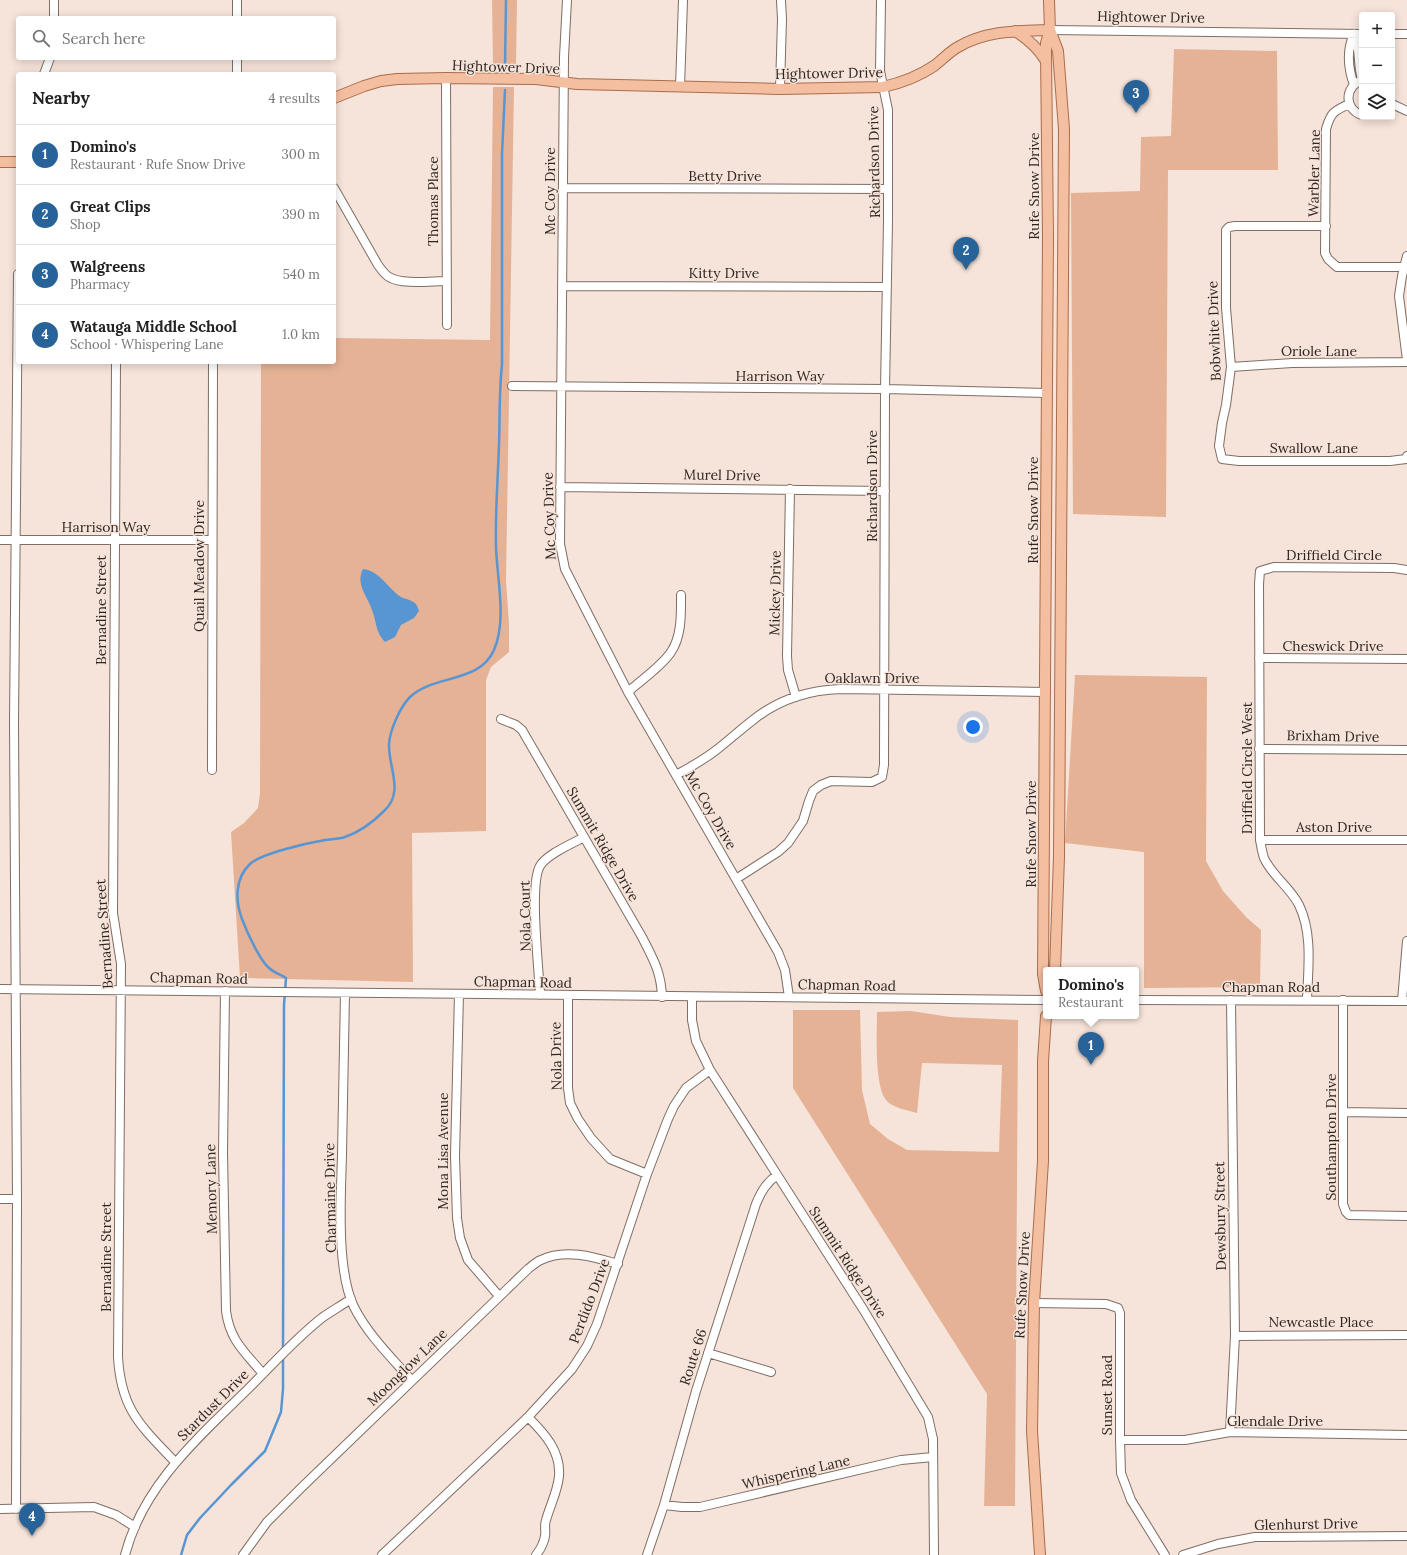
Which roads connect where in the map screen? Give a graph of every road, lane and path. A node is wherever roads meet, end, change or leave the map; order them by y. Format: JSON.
{"nodes":[{"id":1,"x":54,"y":0,"type":"edge"},
{"id":2,"x":237,"y":0,"type":"edge"},
{"id":3,"x":567,"y":0,"type":"edge"},
{"id":4,"x":683,"y":0,"type":"edge"},
{"id":5,"x":881,"y":0,"type":"edge"},
{"id":6,"x":1049,"y":0,"type":"edge"},
{"id":7,"x":780,"y":1,"type":"edge"},
{"id":8,"x":54,"y":16,"type":"edge"},
{"id":9,"x":237,"y":16,"type":"edge"},
{"id":10,"x":1014,"y":30,"type":"junction"},
{"id":11,"x":1050,"y":30,"type":"junction"},
{"id":12,"x":1358,"y":34,"type":"edge"},
{"id":13,"x":1395,"y":34,"type":"edge"},
{"id":14,"x":1407,"y":34,"type":"edge"},
{"id":15,"x":1359,"y":48,"type":"edge"},
{"id":16,"x":49,"y":60,"type":"edge"},
{"id":17,"x":237,"y":60,"type":"edge"},
{"id":18,"x":1046,"y":61,"type":"junction"},
{"id":19,"x":45,"y":72,"type":"edge"},
{"id":20,"x":237,"y":72,"type":"edge"},
{"id":21,"x":446,"y":78,"type":"junction"},
{"id":22,"x":1359,"y":82,"type":"edge"},
{"id":23,"x":564,"y":83,"type":"junction"},
{"id":24,"x":1354,"y":85,"type":"junction"},
{"id":25,"x":680,"y":87,"type":"junction"},
{"id":26,"x":883,"y":87,"type":"junction"},
{"id":27,"x":780,"y":89,"type":"junction"},
{"id":28,"x":336,"y":97,"type":"edge"},
{"id":29,"x":1349,"y":104,"type":"junction"},
{"id":30,"x":1395,"y":105,"type":"edge"},
{"id":31,"x":1407,"y":111,"type":"edge"},
{"id":32,"x":1359,"y":113,"type":"edge"},
{"id":33,"x":0,"y":162,"type":"edge"},
{"id":34,"x":16,"y":162,"type":"edge"},
{"id":35,"x":563,"y":188,"type":"junction"},
{"id":36,"x":887,"y":189,"type":"junction"},
{"id":37,"x":336,"y":192,"type":"edge"},
{"id":38,"x":1326,"y":226,"type":"junction"},
{"id":39,"x":1407,"y":256,"type":"edge"},
{"id":40,"x":1404,"y":267,"type":"junction"},
{"id":41,"x":446,"y":281,"type":"junction"},
{"id":42,"x":562,"y":286,"type":"junction"},
{"id":43,"x":886,"y":287,"type":"junction"},
{"id":44,"x":447,"y":325,"type":"dead end"},
{"id":45,"x":1407,"y":361,"type":"edge"},
{"id":46,"x":18,"y":364,"type":"edge"},
{"id":47,"x":116,"y":364,"type":"edge"},
{"id":48,"x":213,"y":364,"type":"edge"},
{"id":49,"x":1231,"y":366,"type":"junction"},
{"id":50,"x":512,"y":386,"type":"dead end"},
{"id":51,"x":560,"y":387,"type":"junction"},
{"id":52,"x":885,"y":389,"type":"junction"},
{"id":53,"x":1047,"y":392,"type":"junction"},
{"id":54,"x":1407,"y":458,"type":"edge"},
{"id":55,"x":1222,"y":459,"type":"joint"},
{"id":56,"x":560,"y":487,"type":"junction"},
{"id":57,"x":790,"y":489,"type":"junction"},
{"id":58,"x":885,"y":491,"type":"junction"},
{"id":59,"x":0,"y":540,"type":"edge"},
{"id":60,"x":17,"y":540,"type":"junction"},
{"id":61,"x":114,"y":540,"type":"junction"},
{"id":62,"x":212,"y":540,"type":"junction"},
{"id":63,"x":1407,"y":570,"type":"edge"},
{"id":64,"x":1260,"y":571,"type":"joint"},
{"id":65,"x":681,"y":595,"type":"dead end"},
{"id":66,"x":1260,"y":658,"type":"junction"},
{"id":67,"x":1407,"y":659,"type":"edge"},
{"id":68,"x":884,"y":690,"type":"junction"},
{"id":69,"x":628,"y":692,"type":"junction"},
{"id":70,"x":1046,"y":692,"type":"junction"},
{"id":71,"x":796,"y":697,"type":"junction"},
{"id":72,"x":501,"y":718,"type":"dead end"},
{"id":73,"x":1259,"y":749,"type":"junction"},
{"id":74,"x":1407,"y":750,"type":"edge"},
{"id":75,"x":212,"y":770,"type":"dead end"},
{"id":76,"x":676,"y":775,"type":"junction"},
{"id":77,"x":584,"y":838,"type":"junction"},
{"id":78,"x":1260,"y":840,"type":"junction"},
{"id":79,"x":1407,"y":840,"type":"edge"},
{"id":80,"x":736,"y":879,"type":"junction"},
{"id":81,"x":1407,"y":941,"type":"edge"},
{"id":82,"x":1044,"y":967,"type":"edge"},
{"id":83,"x":1055,"y":967,"type":"edge"},
{"id":84,"x":0,"y":989,"type":"edge"},
{"id":85,"x":16,"y":989,"type":"junction"},
{"id":86,"x":121,"y":990,"type":"junction"},
{"id":87,"x":225,"y":991,"type":"junction"},
{"id":88,"x":345,"y":992,"type":"junction"},
{"id":89,"x":459,"y":994,"type":"junction"},
{"id":90,"x":540,"y":995,"type":"junction"},
{"id":91,"x":568,"y":995,"type":"junction"},
{"id":92,"x":662,"y":997,"type":"junction"},
{"id":93,"x":692,"y":997,"type":"junction"},
{"id":94,"x":789,"y":997,"type":"junction"},
{"id":95,"x":1043,"y":1000,"type":"edge"},
{"id":96,"x":1139,"y":1000,"type":"edge"},
{"id":97,"x":1231,"y":1000,"type":"junction"},
{"id":98,"x":1307,"y":1000,"type":"junction"},
{"id":99,"x":1343,"y":1000,"type":"junction"},
{"id":100,"x":1405,"y":1001,"type":"edge"},
{"id":101,"x":1046,"y":1019,"type":"edge"},
{"id":102,"x":710,"y":1070,"type":"junction"},
{"id":103,"x":1344,"y":1112,"type":"junction"},
{"id":104,"x":1407,"y":1113,"type":"edge"},
{"id":105,"x":647,"y":1174,"type":"junction"},
{"id":106,"x":776,"y":1175,"type":"junction"},
{"id":107,"x":17,"y":1198,"type":"junction"},
{"id":108,"x":0,"y":1199,"type":"edge"},
{"id":109,"x":1407,"y":1216,"type":"edge"},
{"id":110,"x":618,"y":1264,"type":"junction"},
{"id":111,"x":499,"y":1296,"type":"junction"},
{"id":112,"x":351,"y":1299,"type":"junction"},
{"id":113,"x":1034,"y":1303,"type":"junction"},
{"id":114,"x":1407,"y":1335,"type":"edge"},
{"id":115,"x":1235,"y":1336,"type":"junction"},
{"id":116,"x":708,"y":1353,"type":"junction"},
{"id":117,"x":771,"y":1372,"type":"dead end"},
{"id":118,"x":263,"y":1374,"type":"junction"},
{"id":119,"x":412,"y":1381,"type":"junction"},
{"id":120,"x":528,"y":1417,"type":"junction"},
{"id":121,"x":1230,"y":1432,"type":"junction"},
{"id":122,"x":1407,"y":1435,"type":"edge"},
{"id":123,"x":1120,"y":1440,"type":"junction"},
{"id":124,"x":933,"y":1457,"type":"junction"},
{"id":125,"x":175,"y":1462,"type":"junction"},
{"id":126,"x":664,"y":1505,"type":"junction"},
{"id":127,"x":0,"y":1509,"type":"edge"},
{"id":128,"x":16,"y":1509,"type":"junction"},
{"id":129,"x":135,"y":1527,"type":"junction"},
{"id":130,"x":1407,"y":1536,"type":"edge"},
{"id":131,"x":125,"y":1555,"type":"edge"},
{"id":132,"x":243,"y":1555,"type":"edge"},
{"id":133,"x":382,"y":1555,"type":"edge"},
{"id":134,"x":536,"y":1555,"type":"edge"},
{"id":135,"x":647,"y":1555,"type":"edge"},
{"id":136,"x":934,"y":1555,"type":"edge"},
{"id":137,"x":1040,"y":1555,"type":"edge"},
{"id":138,"x":1165,"y":1555,"type":"edge"},
{"id":139,"x":1183,"y":1555,"type":"edge"}],
"edges":[{"from":1,"to":8,"type":"street"},
{"from":2,"to":9,"type":"street"},
{"from":3,"to":23,"type":"street","name":"Mc Coy Drive"},
{"from":4,"to":25,"type":"street"},
{"from":5,"to":26,"type":"street","name":"Richardson Drive"},
{"from":6,"to":11,"type":"main road","name":"Rufe Snow Drive"},
{"from":7,"to":27,"type":"street"},
{"from":10,"to":11,"type":"main road","name":"Hightower Drive"},
{"from":10,"to":18,"type":"main road"},
{"from":10,"to":26,"type":"main road","name":"Hightower Drive"},
{"from":11,"to":12,"type":"street","name":"Hightower Drive"},
{"from":11,"to":18,"type":"main road","name":"Rufe Snow Drive"},
{"from":11,"to":83,"type":"main road","name":"Rufe Snow Drive"},
{"from":12,"to":15,"type":"street"},
{"from":12,"to":24,"type":"street"},
{"from":13,"to":14,"type":"street"},
{"from":16,"to":19,"type":"street"},
{"from":17,"to":20,"type":"street"},
{"from":18,"to":53,"type":"main road","name":"Rufe Snow Drive"},
{"from":21,"to":23,"type":"main road","name":"Hightower Drive"},
{"from":21,"to":28,"type":"main road","name":"Hightower Drive"},
{"from":21,"to":41,"type":"street","name":"Thomas Place"},
{"from":22,"to":24,"type":"street"},
{"from":23,"to":25,"type":"main road","name":"Hightower Drive"},
{"from":23,"to":35,"type":"street","name":"Mc Coy Drive"},
{"from":24,"to":29,"type":"street"},
{"from":25,"to":27,"type":"main road","name":"Hightower Drive"},
{"from":26,"to":27,"type":"main road","name":"Hightower Drive"},
{"from":26,"to":36,"type":"street","name":"Richardson Drive"},
{"from":29,"to":32,"type":"street"},
{"from":29,"to":38,"type":"street","name":"Warbler Lane"},
{"from":30,"to":31,"type":"street"},
{"from":33,"to":34,"type":"main road"},
{"from":35,"to":36,"type":"street","name":"Betty Drive"},
{"from":35,"to":42,"type":"street","name":"Mc Coy Drive"},
{"from":36,"to":43,"type":"street","name":"Richardson Drive"},
{"from":37,"to":41,"type":"street"},
{"from":38,"to":40,"type":"street","name":"Warbler Lane"},
{"from":38,"to":49,"type":"street","name":"Bobwhite Drive"},
{"from":39,"to":40,"type":"street"},
{"from":40,"to":45,"type":"street"},
{"from":41,"to":44,"type":"street","name":"Thomas Place"},
{"from":42,"to":43,"type":"street","name":"Kitty Drive"},
{"from":42,"to":51,"type":"street","name":"Mc Coy Drive"},
{"from":43,"to":52,"type":"street","name":"Richardson Drive"},
{"from":45,"to":49,"type":"street","name":"Oriole Lane"},
{"from":46,"to":60,"type":"street"},
{"from":47,"to":61,"type":"street","name":"Bernadine Street"},
{"from":48,"to":62,"type":"street","name":"Quail Meadow Drive"},
{"from":49,"to":55,"type":"street","name":"Bobwhite Drive"},
{"from":50,"to":51,"type":"street","name":"Harrison Way"},
{"from":51,"to":52,"type":"street","name":"Harrison Way"},
{"from":51,"to":56,"type":"street","name":"Mc Coy Drive"},
{"from":52,"to":53,"type":"street","name":"Harrison Way"},
{"from":52,"to":58,"type":"street","name":"Richardson Drive"},
{"from":53,"to":70,"type":"main road","name":"Rufe Snow Drive"},
{"from":54,"to":55,"type":"street","name":"Swallow Lane"},
{"from":56,"to":57,"type":"street","name":"Murel Drive"},
{"from":56,"to":69,"type":"street","name":"Mc Coy Drive"},
{"from":57,"to":58,"type":"street","name":"Murel Drive"},
{"from":57,"to":71,"type":"street","name":"Mickey Drive"},
{"from":58,"to":68,"type":"street","name":"Richardson Drive"},
{"from":59,"to":60,"type":"street","name":"Harrison Way"},
{"from":60,"to":61,"type":"street","name":"Harrison Way"},
{"from":60,"to":85,"type":"street"},
{"from":61,"to":62,"type":"street","name":"Harrison Way"},
{"from":61,"to":86,"type":"street","name":"Bernadine Street"},
{"from":62,"to":75,"type":"street","name":"Quail Meadow Drive"},
{"from":63,"to":64,"type":"street","name":"Driffield Circle"},
{"from":64,"to":66,"type":"street","name":"Driffield Circle West"},
{"from":65,"to":69,"type":"street"},
{"from":66,"to":67,"type":"street","name":"Cheswick Drive"},
{"from":66,"to":73,"type":"street","name":"Driffield Circle West"},
{"from":68,"to":70,"type":"street","name":"Oaklawn Drive"},
{"from":68,"to":71,"type":"street","name":"Oaklawn Drive"},
{"from":68,"to":80,"type":"street","name":"Richardson Drive"},
{"from":69,"to":76,"type":"street","name":"Mc Coy Drive"},
{"from":70,"to":82,"type":"main road","name":"Rufe Snow Drive"},
{"from":71,"to":76,"type":"street","name":"Oaklawn Drive"},
{"from":72,"to":77,"type":"street","name":"Summit Ridge Drive"},
{"from":73,"to":74,"type":"street","name":"Brixham Drive"},
{"from":73,"to":78,"type":"street","name":"Driffield Circle West"},
{"from":76,"to":80,"type":"street","name":"Mc Coy Drive"},
{"from":77,"to":90,"type":"street","name":"Nola Court"},
{"from":77,"to":92,"type":"street","name":"Summit Ridge Drive"},
{"from":78,"to":79,"type":"street","name":"Aston Drive"},
{"from":78,"to":98,"type":"street","name":"Driffield Circle West"},
{"from":80,"to":94,"type":"street","name":"Mc Coy Drive"},
{"from":81,"to":100,"type":"street"},
{"from":84,"to":85,"type":"street","name":"Chapman Road"},
{"from":85,"to":86,"type":"street","name":"Chapman Road"},
{"from":85,"to":107,"type":"street"},
{"from":86,"to":87,"type":"street","name":"Chapman Road"},
{"from":86,"to":125,"type":"street","name":"Bernadine Street"},
{"from":87,"to":88,"type":"street","name":"Chapman Road"},
{"from":87,"to":118,"type":"street","name":"Memory Lane"},
{"from":88,"to":89,"type":"street","name":"Chapman Road"},
{"from":88,"to":112,"type":"street","name":"Charmaine Drive"},
{"from":89,"to":90,"type":"street","name":"Chapman Road"},
{"from":89,"to":111,"type":"street","name":"Mona Lisa Avenue"},
{"from":90,"to":91,"type":"street","name":"Chapman Road"},
{"from":91,"to":92,"type":"street","name":"Chapman Road"},
{"from":91,"to":105,"type":"street","name":"Nola Drive"},
{"from":92,"to":93,"type":"street","name":"Chapman Road"},
{"from":93,"to":94,"type":"street","name":"Chapman Road"},
{"from":93,"to":102,"type":"street","name":"Summit Ridge Drive"},
{"from":94,"to":95,"type":"street","name":"Chapman Road"},
{"from":96,"to":97,"type":"street","name":"Chapman Road"},
{"from":97,"to":98,"type":"street","name":"Chapman Road"},
{"from":97,"to":115,"type":"street","name":"Dewsbury Street"},
{"from":98,"to":99,"type":"street","name":"Chapman Road"},
{"from":99,"to":100,"type":"street","name":"Chapman Road"},
{"from":99,"to":103,"type":"street","name":"Southampton Drive"},
{"from":101,"to":113,"type":"main road","name":"Rufe Snow Drive"},
{"from":102,"to":105,"type":"street","name":"Perdido Drive"},
{"from":102,"to":106,"type":"street","name":"Summit Ridge Drive"},
{"from":103,"to":104,"type":"street"},
{"from":103,"to":109,"type":"street","name":"Southampton Drive"},
{"from":105,"to":110,"type":"street","name":"Perdido Drive"},
{"from":106,"to":116,"type":"street","name":"Route 66"},
{"from":106,"to":124,"type":"street","name":"Summit Ridge Drive"},
{"from":107,"to":108,"type":"street"},
{"from":107,"to":128,"type":"street"},
{"from":110,"to":111,"type":"street","name":"Moonglow Lane"},
{"from":110,"to":120,"type":"street","name":"Perdido Drive"},
{"from":111,"to":119,"type":"street","name":"Moonglow Lane"},
{"from":112,"to":118,"type":"street","name":"Stardust Drive"},
{"from":112,"to":119,"type":"street","name":"Charmaine Drive"},
{"from":113,"to":123,"type":"street","name":"Sunset Road"},
{"from":113,"to":137,"type":"main road","name":"Rufe Snow Drive"},
{"from":114,"to":115,"type":"street","name":"Newcastle Place"},
{"from":115,"to":121,"type":"street","name":"Dewsbury Street"},
{"from":116,"to":117,"type":"street"},
{"from":116,"to":126,"type":"street","name":"Route 66"},
{"from":118,"to":125,"type":"street","name":"Stardust Drive"},
{"from":119,"to":132,"type":"street","name":"Moonglow Lane"},
{"from":120,"to":133,"type":"street","name":"Perdido Drive"},
{"from":120,"to":134,"type":"street"},
{"from":121,"to":122,"type":"street","name":"Glendale Drive"},
{"from":121,"to":123,"type":"street","name":"Glendale Drive"},
{"from":123,"to":138,"type":"street","name":"Sunset Road"},
{"from":124,"to":126,"type":"street","name":"Whispering Lane"},
{"from":124,"to":136,"type":"street","name":"Summit Ridge Drive"},
{"from":125,"to":129,"type":"street","name":"Stardust Drive"},
{"from":126,"to":135,"type":"street","name":"Route 66"},
{"from":127,"to":128,"type":"street"},
{"from":128,"to":129,"type":"street"},
{"from":129,"to":131,"type":"street","name":"Stardust Drive"},
{"from":130,"to":139,"type":"street","name":"Glenhurst Drive"}]}
